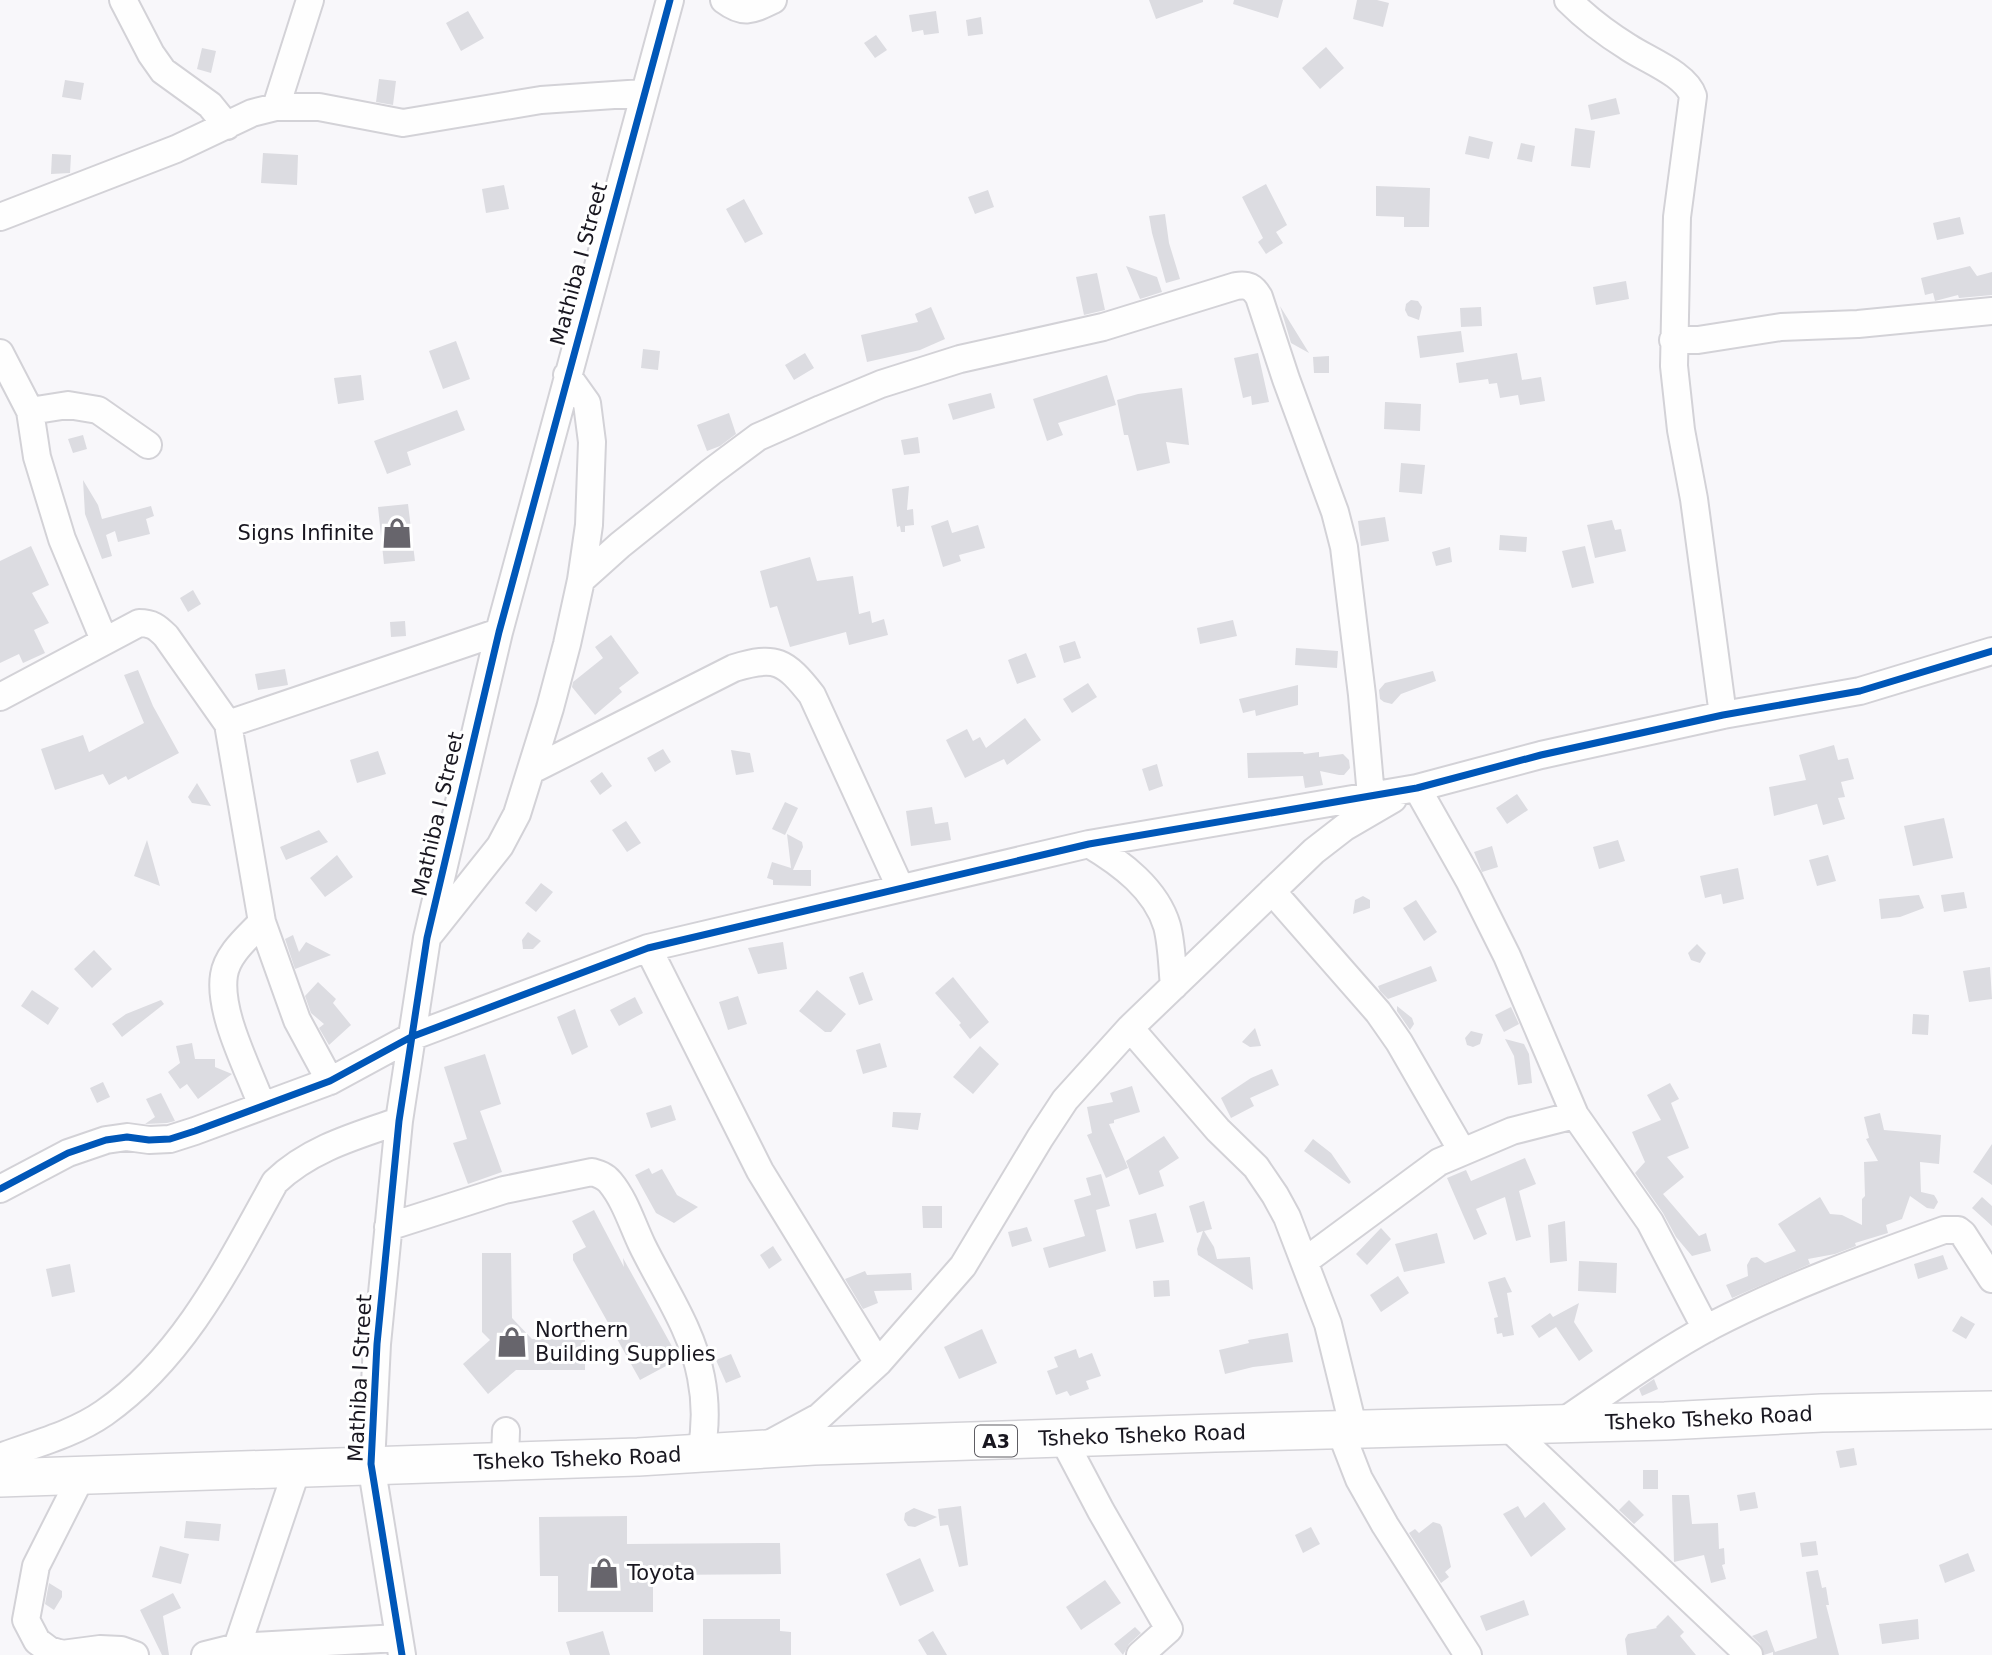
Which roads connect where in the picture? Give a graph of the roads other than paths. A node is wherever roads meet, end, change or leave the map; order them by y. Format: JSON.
{"nodes":[{"id":1,"x":123,"y":0,"type":"edge"},
{"id":2,"x":310,"y":0,"type":"edge"},
{"id":3,"x":670,"y":0,"type":"edge"},
{"id":4,"x":724,"y":0,"type":"edge"},
{"id":5,"x":773,"y":0,"type":"edge"},
{"id":6,"x":1568,"y":0,"type":"edge"},
{"id":7,"x":643,"y":93,"type":"junction"},
{"id":8,"x":276,"y":107,"type":"junction"},
{"id":9,"x":227,"y":125,"type":"junction"},
{"id":10,"x":0,"y":217,"type":"edge"},
{"id":11,"x":1992,"y":311,"type":"edge"},
{"id":12,"x":1673,"y":340,"type":"junction"},
{"id":13,"x":0,"y":353,"type":"edge"},
{"id":14,"x":567,"y":375,"type":"junction"},
{"id":15,"x":30,"y":411,"type":"junction"},
{"id":16,"x":148,"y":445,"type":"dead end"},
{"id":17,"x":581,"y":580,"type":"junction"},
{"id":18,"x":499,"y":632,"type":"junction"},
{"id":19,"x":104,"y":640,"type":"junction"},
{"id":20,"x":1992,"y":651,"type":"edge"},
{"id":21,"x":0,"y":697,"type":"edge"},
{"id":22,"x":1724,"y":715,"type":"junction"},
{"id":23,"x":228,"y":724,"type":"junction"},
{"id":24,"x":532,"y":770,"type":"junction"},
{"id":25,"x":1414,"y":788,"type":"junction"},
{"id":26,"x":1371,"y":796,"type":"junction"},
{"id":27,"x":1090,"y":844,"type":"junction"},
{"id":28,"x":900,"y":887,"type":"junction"},
{"id":29,"x":1272,"y":891,"type":"junction"},
{"id":30,"x":262,"y":922,"type":"junction"},
{"id":31,"x":427,"y":938,"type":"junction"},
{"id":32,"x":648,"y":948,"type":"junction"},
{"id":33,"x":1174,"y":986,"type":"junction"},
{"id":34,"x":1130,"y":1028,"type":"junction"},
{"id":35,"x":411,"y":1037,"type":"junction"},
{"id":36,"x":330,"y":1081,"type":"junction"},
{"id":37,"x":262,"y":1106,"type":"junction"},
{"id":38,"x":1574,"y":1115,"type":"junction"},
{"id":39,"x":399,"y":1121,"type":"junction"},
{"id":40,"x":1462,"y":1151,"type":"junction"},
{"id":41,"x":0,"y":1189,"type":"edge"},
{"id":42,"x":388,"y":1227,"type":"junction"},
{"id":43,"x":1305,"y":1261,"type":"junction"},
{"id":44,"x":1992,"y":1279,"type":"edge"},
{"id":45,"x":1706,"y":1329,"type":"junction"},
{"id":46,"x":878,"y":1363,"type":"junction"},
{"id":47,"x":1992,"y":1410,"type":"edge"},
{"id":48,"x":1559,"y":1424,"type":"junction"},
{"id":49,"x":1507,"y":1426,"type":"junction"},
{"id":50,"x":1347,"y":1430,"type":"junction"},
{"id":51,"x":1063,"y":1439,"type":"junction"},
{"id":52,"x":757,"y":1451,"type":"junction"},
{"id":53,"x":701,"y":1452,"type":"junction"},
{"id":54,"x":0,"y":1457,"type":"edge"},
{"id":55,"x":371,"y":1464,"type":"junction"},
{"id":56,"x":298,"y":1466,"type":"junction"},
{"id":57,"x":82,"y":1475,"type":"junction"},
{"id":58,"x":0,"y":1478,"type":"edge"},
{"id":59,"x":400,"y":1646,"type":"edge"},
{"id":60,"x":237,"y":1647,"type":"junction"},
{"id":61,"x":135,"y":1655,"type":"edge"},
{"id":62,"x":205,"y":1655,"type":"edge"},
{"id":63,"x":1140,"y":1655,"type":"edge"},
{"id":64,"x":1468,"y":1655,"type":"edge"},
{"id":65,"x":1749,"y":1655,"type":"edge"}],
"edges":[{"from":1,"to":9,"type":"street"},
{"from":2,"to":8,"type":"street"},
{"from":3,"to":7,"type":"street","name":"Mathiba I Street"},
{"from":4,"to":5,"type":"street"},
{"from":6,"to":12,"type":"street"},
{"from":7,"to":8,"type":"street"},
{"from":7,"to":14,"type":"street","name":"Mathiba I Street"},
{"from":8,"to":9,"type":"street"},
{"from":9,"to":10,"type":"street"},
{"from":11,"to":12,"type":"street"},
{"from":12,"to":22,"type":"street"},
{"from":13,"to":15,"type":"street"},
{"from":14,"to":17,"type":"street"},
{"from":14,"to":18,"type":"street","name":"Mathiba I Street"},
{"from":15,"to":16,"type":"street"},
{"from":15,"to":19,"type":"street"},
{"from":17,"to":24,"type":"street"},
{"from":17,"to":26,"type":"street"},
{"from":18,"to":23,"type":"street"},
{"from":18,"to":31,"type":"street","name":"Mathiba I Street"},
{"from":19,"to":21,"type":"street"},
{"from":19,"to":23,"type":"street"},
{"from":20,"to":22,"type":"street"},
{"from":22,"to":25,"type":"street"},
{"from":23,"to":30,"type":"street"},
{"from":24,"to":28,"type":"street"},
{"from":24,"to":31,"type":"street"},
{"from":25,"to":26,"type":"street"},
{"from":25,"to":29,"type":"street"},
{"from":25,"to":38,"type":"street"},
{"from":26,"to":27,"type":"street"},
{"from":27,"to":28,"type":"street"},
{"from":27,"to":33,"type":"street"},
{"from":28,"to":32,"type":"street"},
{"from":29,"to":33,"type":"street"},
{"from":29,"to":40,"type":"street"},
{"from":30,"to":36,"type":"street"},
{"from":30,"to":37,"type":"street"},
{"from":31,"to":35,"type":"street","name":"Mathiba I Street"},
{"from":32,"to":35,"type":"street"},
{"from":32,"to":46,"type":"street"},
{"from":33,"to":34,"type":"street"},
{"from":34,"to":43,"type":"street"},
{"from":34,"to":46,"type":"street"},
{"from":35,"to":36,"type":"street"},
{"from":35,"to":39,"type":"street","name":"Mathiba I Street"},
{"from":36,"to":37,"type":"street"},
{"from":37,"to":41,"type":"street"},
{"from":38,"to":40,"type":"street"},
{"from":38,"to":45,"type":"street"},
{"from":39,"to":42,"type":"street","name":"Mathiba I Street"},
{"from":39,"to":54,"type":"street"},
{"from":40,"to":43,"type":"street"},
{"from":42,"to":53,"type":"street"},
{"from":42,"to":55,"type":"street","name":"Mathiba I Street"},
{"from":43,"to":50,"type":"street"},
{"from":44,"to":45,"type":"street"},
{"from":45,"to":48,"type":"street"},
{"from":46,"to":52,"type":"street"},
{"from":47,"to":48,"type":"highway","name":"Tsheko Tsheko Road","number":"A3"},
{"from":48,"to":49,"type":"highway","name":"Tsheko Tsheko Road","number":"A3"},
{"from":49,"to":50,"type":"highway","name":"Tsheko Tsheko Road","number":"A3"},
{"from":49,"to":65,"type":"street"},
{"from":50,"to":51,"type":"highway","name":"Tsheko Tsheko Road","number":"A3"},
{"from":50,"to":64,"type":"street"},
{"from":51,"to":52,"type":"highway","name":"Tsheko Tsheko Road","number":"A3"},
{"from":51,"to":63,"type":"street"},
{"from":52,"to":53,"type":"highway","name":"Tsheko Tsheko Road","number":"A3"},
{"from":53,"to":55,"type":"highway","name":"Tsheko Tsheko Road","number":"A3"},
{"from":55,"to":56,"type":"highway","name":"Tsheko Tsheko Road","number":"A3"},
{"from":55,"to":59,"type":"street","name":"Mathiba I Street"},
{"from":56,"to":57,"type":"highway","name":"Tsheko Tsheko Road","number":"A3"},
{"from":56,"to":60,"type":"street"},
{"from":57,"to":58,"type":"highway","name":"Tsheko Tsheko Road","number":"A3"},
{"from":57,"to":61,"type":"street"},
{"from":59,"to":60,"type":"street"},
{"from":60,"to":62,"type":"street"}]}
